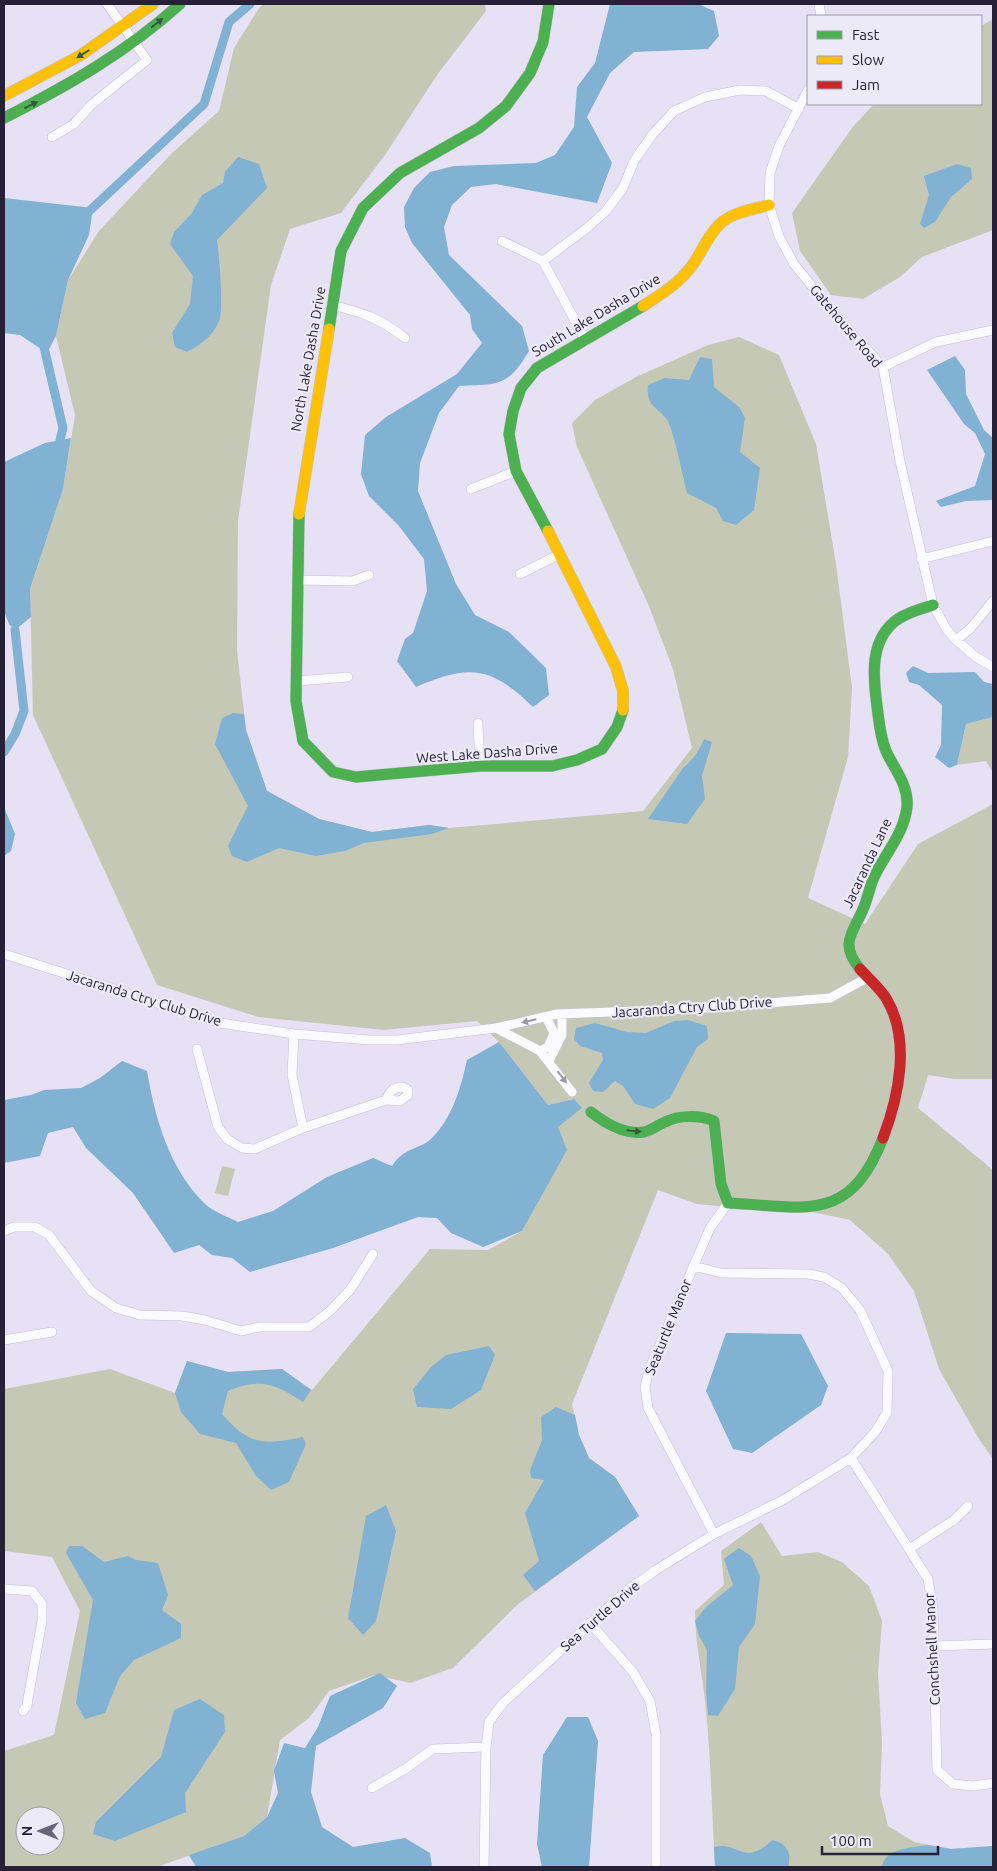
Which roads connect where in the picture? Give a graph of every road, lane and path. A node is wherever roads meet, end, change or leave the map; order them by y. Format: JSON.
{"nodes":[{"id":1,"x":108,"y":4,"type":"edge"},
{"id":2,"x":153,"y":4,"type":"edge"},
{"id":3,"x":180,"y":4,"type":"edge"},
{"id":4,"x":549,"y":4,"type":"edge"},
{"id":5,"x":124,"y":28,"type":"junction"},
{"id":6,"x":134,"y":42,"type":"junction"},
{"id":7,"x":807,"y":92,"type":"edge"},
{"id":8,"x":4,"y":96,"type":"edge"},
{"id":9,"x":799,"y":109,"type":"junction"},
{"id":10,"x":4,"y":118,"type":"edge"},
{"id":11,"x":52,"y":138,"type":"dead end"},
{"id":12,"x":769,"y":206,"type":"junction"},
{"id":13,"x":502,"y":241,"type":"dead end"},
{"id":14,"x":543,"y":261,"type":"junction"},
{"id":15,"x":332,"y":305,"type":"junction"},
{"id":16,"x":993,"y":330,"type":"edge"},
{"id":17,"x":405,"y":338,"type":"dead end"},
{"id":18,"x":586,"y":341,"type":"junction"},
{"id":19,"x":883,"y":367,"type":"junction"},
{"id":20,"x":516,"y":471,"type":"junction"},
{"id":21,"x":471,"y":489,"type":"dead end"},
{"id":22,"x":993,"y":541,"type":"edge"},
{"id":23,"x":560,"y":554,"type":"junction"},
{"id":24,"x":922,"y":559,"type":"junction"},
{"id":25,"x":520,"y":574,"type":"dead end"},
{"id":26,"x":369,"y":575,"type":"dead end"},
{"id":27,"x":298,"y":580,"type":"junction"},
{"id":28,"x":993,"y":600,"type":"edge"},
{"id":29,"x":933,"y":605,"type":"junction"},
{"id":30,"x":956,"y":640,"type":"junction"},
{"id":31,"x":993,"y":666,"type":"edge"},
{"id":32,"x":348,"y":677,"type":"dead end"},
{"id":33,"x":298,"y":681,"type":"junction"},
{"id":34,"x":623,"y":709,"type":"joint"},
{"id":35,"x":478,"y":723,"type":"dead end"},
{"id":36,"x":480,"y":766,"type":"junction"},
{"id":37,"x":356,"y":777,"type":"joint"},
{"id":38,"x":4,"y":954,"type":"edge"},
{"id":39,"x":868,"y":978,"type":"junction"},
{"id":40,"x":562,"y":1014,"type":"junction"},
{"id":41,"x":546,"y":1017,"type":"junction"},
{"id":42,"x":496,"y":1028,"type":"junction"},
{"id":43,"x":294,"y":1034,"type":"junction"},
{"id":44,"x":197,"y":1049,"type":"dead end"},
{"id":45,"x":540,"y":1051,"type":"junction"},
{"id":46,"x":549,"y":1061,"type":"junction"},
{"id":47,"x":572,"y":1092,"type":"dead end"},
{"id":48,"x":386,"y":1100,"type":"dead end"},
{"id":49,"x":590,"y":1112,"type":"dead end"},
{"id":50,"x":304,"y":1128,"type":"junction"},
{"id":51,"x":728,"y":1203,"type":"junction"},
{"id":52,"x":4,"y":1231,"type":"edge"},
{"id":53,"x":373,"y":1254,"type":"dead end"},
{"id":54,"x":693,"y":1266,"type":"junction"},
{"id":55,"x":52,"y":1332,"type":"dead end"},
{"id":56,"x":4,"y":1340,"type":"edge"},
{"id":57,"x":852,"y":1458,"type":"junction"},
{"id":58,"x":968,"y":1506,"type":"dead end"},
{"id":59,"x":714,"y":1534,"type":"junction"},
{"id":60,"x":909,"y":1549,"type":"junction"},
{"id":61,"x":4,"y":1589,"type":"edge"},
{"id":62,"x":590,"y":1623,"type":"junction"},
{"id":63,"x":993,"y":1644,"type":"edge"},
{"id":64,"x":934,"y":1646,"type":"junction"},
{"id":65,"x":22,"y":1710,"type":"dead end"},
{"id":66,"x":486,"y":1747,"type":"junction"},
{"id":67,"x":993,"y":1784,"type":"edge"},
{"id":68,"x":372,"y":1788,"type":"dead end"},
{"id":69,"x":484,"y":1867,"type":"edge"},
{"id":70,"x":656,"y":1867,"type":"edge"}],
"edges":[{"from":1,"to":5,"type":"street"},
{"from":2,"to":5,"type":"street"},
{"from":6,"to":3,"type":"street","one_way":true},
{"from":4,"to":15,"type":"street","name":"North Lake Dasha Drive"},
{"from":5,"to":6,"type":"street"},
{"from":5,"to":8,"type":"street","one_way":true},
{"from":10,"to":6,"type":"street","one_way":true},
{"from":6,"to":11,"type":"street"},
{"from":7,"to":9,"type":"street","name":"Gatehouse Road"},
{"from":9,"to":12,"type":"street","name":"Gatehouse Road"},
{"from":9,"to":14,"type":"street"},
{"from":12,"to":18,"type":"street","name":"South Lake Dasha Drive"},
{"from":12,"to":19,"type":"street","name":"Gatehouse Road"},
{"from":13,"to":14,"type":"street"},
{"from":14,"to":18,"type":"street"},
{"from":15,"to":17,"type":"street"},
{"from":15,"to":27,"type":"street","name":"North Lake Dasha Drive"},
{"from":16,"to":19,"type":"street"},
{"from":18,"to":20,"type":"street","name":"South Lake Dasha Drive"},
{"from":19,"to":24,"type":"street","name":"Gatehouse Road"},
{"from":20,"to":21,"type":"street"},
{"from":20,"to":23,"type":"street","name":"South Lake Dasha Drive"},
{"from":22,"to":24,"type":"street"},
{"from":23,"to":25,"type":"street"},
{"from":23,"to":34,"type":"street","name":"South Lake Dasha Drive"},
{"from":24,"to":29,"type":"street","name":"Gatehouse Road"},
{"from":26,"to":27,"type":"street"},
{"from":27,"to":33,"type":"street","name":"North Lake Dasha Drive"},
{"from":28,"to":30,"type":"street"},
{"from":29,"to":30,"type":"street","name":"Gatehouse Road"},
{"from":29,"to":39,"type":"street","name":"Jacaranda Lane"},
{"from":30,"to":31,"type":"street","name":"Gatehouse Road"},
{"from":32,"to":33,"type":"street"},
{"from":33,"to":37,"type":"street","name":"North Lake Dasha Drive"},
{"from":34,"to":36,"type":"street","name":"West Lake Dasha Drive"},
{"from":35,"to":36,"type":"street"},
{"from":36,"to":37,"type":"street","name":"West Lake Dasha Drive"},
{"from":38,"to":43,"type":"street","name":"Jacaranda Ctry Club Drive"},
{"from":39,"to":40,"type":"street","name":"Jacaranda Ctry Club Drive"},
{"from":39,"to":51,"type":"street","name":"Jacaranda Lane"},
{"from":40,"to":41,"type":"street","name":"Jacaranda Ctry Club Drive"},
{"from":40,"to":46,"type":"street"},
{"from":41,"to":42,"type":"street","name":"Jacaranda Ctry Club Drive","one_way":true},
{"from":41,"to":45,"type":"street"},
{"from":42,"to":43,"type":"street","name":"Jacaranda Ctry Club Drive"},
{"from":42,"to":45,"type":"street"},
{"from":43,"to":50,"type":"street"},
{"from":44,"to":50,"type":"street"},
{"from":45,"to":46,"type":"street"},
{"from":46,"to":47,"type":"street","one_way":true},
{"from":48,"to":50,"type":"street"},
{"from":49,"to":51,"type":"street","one_way":true},
{"from":51,"to":54,"type":"street","name":"Seaturtle Manor"},
{"from":52,"to":53,"type":"street"},
{"from":54,"to":57,"type":"street","name":"Sea Turtle Drive"},
{"from":54,"to":59,"type":"street","name":"Seaturtle Manor"},
{"from":55,"to":56,"type":"street"},
{"from":57,"to":59,"type":"street","name":"Sea Turtle Drive"},
{"from":57,"to":60,"type":"street","name":"Conchshell Manor"},
{"from":58,"to":60,"type":"street"},
{"from":59,"to":62,"type":"street","name":"Sea Turtle Drive"},
{"from":60,"to":64,"type":"street","name":"Conchshell Manor"},
{"from":61,"to":65,"type":"street"},
{"from":62,"to":66,"type":"street","name":"Sea Turtle Drive"},
{"from":62,"to":70,"type":"street"},
{"from":63,"to":64,"type":"street"},
{"from":64,"to":67,"type":"street","name":"Conchshell Manor"},
{"from":66,"to":68,"type":"street"},
{"from":66,"to":69,"type":"street","name":"Sea Turtle Drive"}]}
